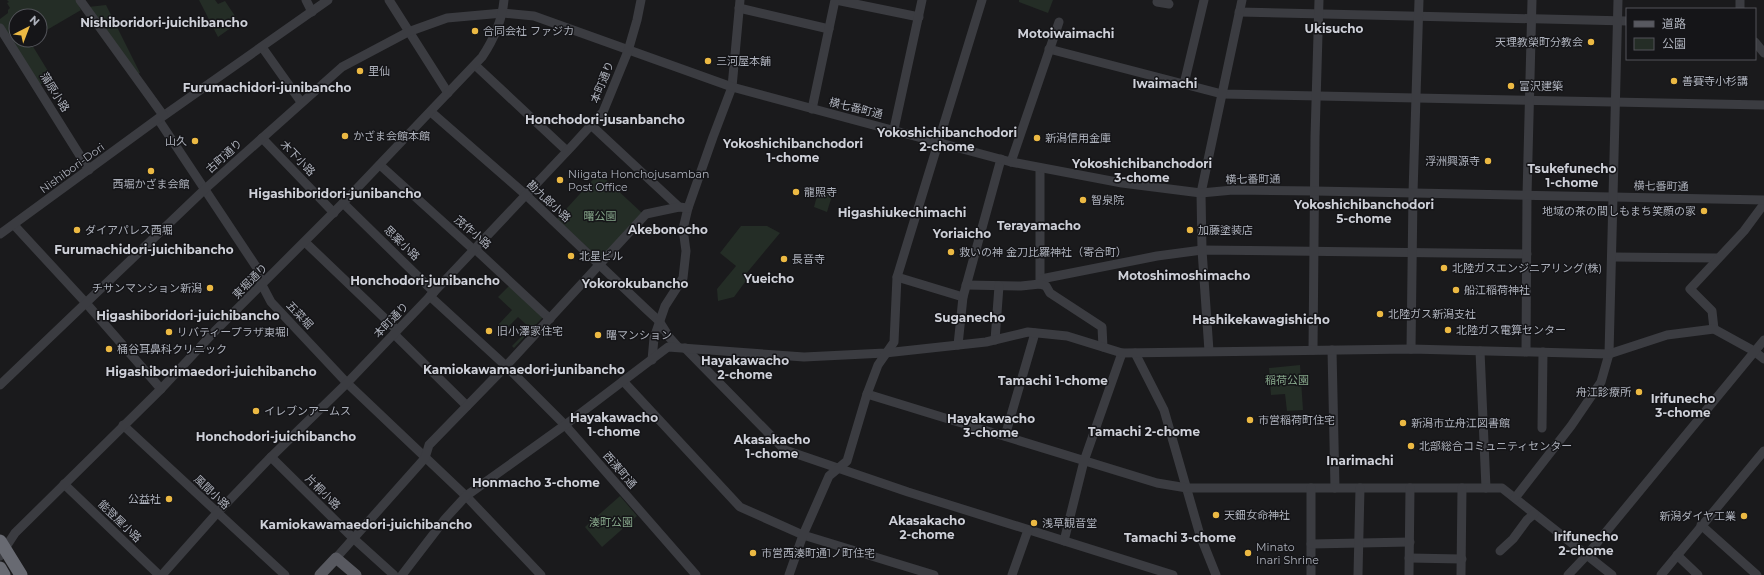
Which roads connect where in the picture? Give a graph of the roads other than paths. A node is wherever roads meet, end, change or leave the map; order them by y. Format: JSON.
{"nodes":[{"id":1,"x":80,"y":0,"type":"edge"},
{"id":2,"x":306,"y":0,"type":"edge"},
{"id":3,"x":328,"y":0,"type":"edge"},
{"id":4,"x":389,"y":0,"type":"edge"},
{"id":5,"x":504,"y":0,"type":"edge"},
{"id":6,"x":641,"y":0,"type":"edge"},
{"id":7,"x":836,"y":0,"type":"edge"},
{"id":8,"x":922,"y":0,"type":"edge"},
{"id":9,"x":982,"y":0,"type":"edge"},
{"id":10,"x":1204,"y":0,"type":"edge"},
{"id":11,"x":1242,"y":0,"type":"edge"},
{"id":12,"x":1319,"y":0,"type":"edge"},
{"id":13,"x":1419,"y":0,"type":"edge"},
{"id":14,"x":1532,"y":0,"type":"edge"},
{"id":15,"x":1618,"y":0,"type":"edge"},
{"id":16,"x":1157,"y":2,"type":"dead end"},
{"id":17,"x":740,"y":4,"type":"edge"},
{"id":18,"x":1169,"y":4,"type":"dead end"},
{"id":19,"x":312,"y":12,"type":"junction"},
{"id":20,"x":1239,"y":12,"type":"junction"},
{"id":21,"x":503,"y":13,"type":"junction"},
{"id":22,"x":1319,"y":14,"type":"junction"},
{"id":23,"x":1418,"y":16,"type":"junction"},
{"id":24,"x":919,"y":17,"type":"junction"},
{"id":25,"x":1532,"y":18,"type":"junction"},
{"id":26,"x":1617,"y":21,"type":"junction"},
{"id":27,"x":1626,"y":21,"type":"edge"},
{"id":28,"x":1060,"y":22,"type":"dead end"},
{"id":29,"x":0,"y":28,"type":"edge"},
{"id":30,"x":829,"y":29,"type":"junction"},
{"id":31,"x":408,"y":32,"type":"junction"},
{"id":32,"x":262,"y":47,"type":"junction"},
{"id":33,"x":1049,"y":49,"type":"junction"},
{"id":34,"x":628,"y":51,"type":"junction"},
{"id":35,"x":475,"y":65,"type":"junction"},
{"id":36,"x":1184,"y":84,"type":"junction"},
{"id":37,"x":732,"y":87,"type":"junction"},
{"id":38,"x":448,"y":94,"type":"junction"},
{"id":39,"x":1222,"y":94,"type":"junction"},
{"id":40,"x":1317,"y":96,"type":"junction"},
{"id":41,"x":1417,"y":99,"type":"junction"},
{"id":42,"x":1530,"y":101,"type":"junction"},
{"id":43,"x":301,"y":102,"type":"junction"},
{"id":44,"x":1615,"y":103,"type":"junction"},
{"id":45,"x":1764,"y":106,"type":"edge"},
{"id":46,"x":812,"y":109,"type":"junction"},
{"id":47,"x":431,"y":112,"type":"junction"},
{"id":48,"x":160,"y":117,"type":"junction"},
{"id":49,"x":591,"y":125,"type":"junction"},
{"id":50,"x":894,"y":129,"type":"junction"},
{"id":51,"x":262,"y":138,"type":"junction"},
{"id":52,"x":938,"y":141,"type":"junction"},
{"id":53,"x":567,"y":150,"type":"junction"},
{"id":54,"x":1001,"y":159,"type":"junction"},
{"id":55,"x":1011,"y":162,"type":"junction"},
{"id":56,"x":380,"y":165,"type":"junction"},
{"id":57,"x":1040,"y":168,"type":"junction"},
{"id":58,"x":89,"y":170,"type":"junction"},
{"id":59,"x":205,"y":190,"type":"junction"},
{"id":60,"x":1315,"y":190,"type":"junction"},
{"id":61,"x":1201,"y":193,"type":"junction"},
{"id":62,"x":1413,"y":193,"type":"junction"},
{"id":63,"x":526,"y":195,"type":"junction"},
{"id":64,"x":1527,"y":195,"type":"junction"},
{"id":65,"x":1613,"y":197,"type":"junction"},
{"id":66,"x":1764,"y":200,"type":"edge"},
{"id":67,"x":343,"y":203,"type":"junction"},
{"id":68,"x":1764,"y":204,"type":"edge"},
{"id":69,"x":684,"y":207,"type":"junction"},
{"id":70,"x":334,"y":213,"type":"junction"},
{"id":71,"x":14,"y":225,"type":"junction"},
{"id":72,"x":0,"y":234,"type":"edge"},
{"id":73,"x":305,"y":242,"type":"junction"},
{"id":74,"x":474,"y":250,"type":"junction"},
{"id":75,"x":1202,"y":250,"type":"junction"},
{"id":76,"x":1314,"y":251,"type":"junction"},
{"id":77,"x":1414,"y":253,"type":"junction"},
{"id":78,"x":1527,"y":254,"type":"junction"},
{"id":79,"x":1612,"y":257,"type":"junction"},
{"id":80,"x":1717,"y":258,"type":"junction"},
{"id":81,"x":600,"y":265,"type":"junction"},
{"id":82,"x":897,"y":277,"type":"junction"},
{"id":83,"x":1040,"y":281,"type":"junction"},
{"id":84,"x":262,"y":285,"type":"junction"},
{"id":85,"x":966,"y":285,"type":"junction"},
{"id":86,"x":999,"y":286,"type":"junction"},
{"id":87,"x":432,"y":294,"type":"junction"},
{"id":88,"x":963,"y":297,"type":"junction"},
{"id":89,"x":86,"y":303,"type":"junction"},
{"id":90,"x":550,"y":319,"type":"junction"},
{"id":91,"x":659,"y":321,"type":"junction"},
{"id":92,"x":1714,"y":329,"type":"junction"},
{"id":93,"x":395,"y":332,"type":"junction"},
{"id":94,"x":1035,"y":333,"type":"junction"},
{"id":95,"x":995,"y":340,"type":"junction"},
{"id":96,"x":1764,"y":340,"type":"edge"},
{"id":97,"x":958,"y":345,"type":"junction"},
{"id":98,"x":1103,"y":347,"type":"junction"},
{"id":99,"x":682,"y":348,"type":"junction"},
{"id":100,"x":1412,"y":349,"type":"junction"},
{"id":101,"x":1313,"y":350,"type":"junction"},
{"id":102,"x":1332,"y":350,"type":"junction"},
{"id":103,"x":1209,"y":351,"type":"junction"},
{"id":104,"x":1480,"y":351,"type":"junction"},
{"id":105,"x":1754,"y":351,"type":"junction"},
{"id":106,"x":1526,"y":352,"type":"junction"},
{"id":107,"x":1543,"y":352,"type":"junction"},
{"id":108,"x":885,"y":353,"type":"junction"},
{"id":109,"x":1122,"y":353,"type":"junction"},
{"id":110,"x":1135,"y":353,"type":"junction"},
{"id":111,"x":1609,"y":354,"type":"junction"},
{"id":112,"x":1764,"y":359,"type":"edge"},
{"id":113,"x":652,"y":360,"type":"junction"},
{"id":114,"x":506,"y":366,"type":"junction"},
{"id":115,"x":623,"y":381,"type":"junction"},
{"id":116,"x":347,"y":383,"type":"junction"},
{"id":117,"x":0,"y":385,"type":"edge"},
{"id":118,"x":161,"y":389,"type":"junction"},
{"id":119,"x":867,"y":394,"type":"junction"},
{"id":120,"x":467,"y":406,"type":"junction"},
{"id":121,"x":123,"y":425,"type":"junction"},
{"id":122,"x":565,"y":425,"type":"junction"},
{"id":123,"x":1542,"y":428,"type":"dead end"},
{"id":124,"x":1005,"y":436,"type":"junction"},
{"id":125,"x":1764,"y":452,"type":"edge"},
{"id":126,"x":271,"y":457,"type":"junction"},
{"id":127,"x":425,"y":458,"type":"junction"},
{"id":128,"x":1084,"y":461,"type":"junction"},
{"id":129,"x":838,"y":468,"type":"junction"},
{"id":130,"x":64,"y":484,"type":"junction"},
{"id":131,"x":1187,"y":488,"type":"junction"},
{"id":132,"x":1311,"y":488,"type":"junction"},
{"id":133,"x":1335,"y":488,"type":"junction"},
{"id":134,"x":1360,"y":488,"type":"junction"},
{"id":135,"x":1410,"y":488,"type":"junction"},
{"id":136,"x":1462,"y":488,"type":"junction"},
{"id":137,"x":1486,"y":488,"type":"junction"},
{"id":138,"x":466,"y":496,"type":"junction"},
{"id":139,"x":1515,"y":498,"type":"junction"},
{"id":140,"x":217,"y":513,"type":"junction"},
{"id":141,"x":1534,"y":514,"type":"junction"},
{"id":142,"x":1701,"y":525,"type":"junction"},
{"id":143,"x":1028,"y":530,"type":"junction"},
{"id":144,"x":803,"y":535,"type":"junction"},
{"id":145,"x":353,"y":538,"type":"junction"},
{"id":146,"x":1064,"y":541,"type":"junction"},
{"id":147,"x":1410,"y":542,"type":"junction"},
{"id":148,"x":1359,"y":543,"type":"junction"},
{"id":149,"x":1311,"y":544,"type":"junction"},
{"id":150,"x":2,"y":549,"type":"edge"},
{"id":151,"x":1500,"y":551,"type":"dead end"},
{"id":152,"x":1587,"y":555,"type":"junction"},
{"id":153,"x":1678,"y":556,"type":"junction"},
{"id":154,"x":336,"y":558,"type":"junction"},
{"id":155,"x":1409,"y":558,"type":"junction"},
{"id":156,"x":1462,"y":559,"type":"junction"},
{"id":157,"x":0,"y":568,"type":"edge"},
{"id":158,"x":4,"y":575,"type":"edge"},
{"id":159,"x":21,"y":575,"type":"edge"},
{"id":160,"x":158,"y":575,"type":"edge"},
{"id":161,"x":162,"y":575,"type":"edge"},
{"id":162,"x":285,"y":575,"type":"edge"},
{"id":163,"x":320,"y":575,"type":"edge"},
{"id":164,"x":356,"y":575,"type":"edge"},
{"id":165,"x":394,"y":575,"type":"edge"},
{"id":166,"x":402,"y":575,"type":"edge"},
{"id":167,"x":541,"y":575,"type":"edge"},
{"id":168,"x":696,"y":575,"type":"edge"},
{"id":169,"x":789,"y":575,"type":"edge"},
{"id":170,"x":934,"y":575,"type":"edge"},
{"id":171,"x":1012,"y":575,"type":"edge"},
{"id":172,"x":1173,"y":575,"type":"edge"},
{"id":173,"x":1216,"y":575,"type":"edge"},
{"id":174,"x":1311,"y":575,"type":"edge"},
{"id":175,"x":1358,"y":575,"type":"edge"},
{"id":176,"x":1409,"y":575,"type":"edge"},
{"id":177,"x":1461,"y":575,"type":"edge"},
{"id":178,"x":1568,"y":575,"type":"edge"},
{"id":179,"x":1612,"y":575,"type":"edge"},
{"id":180,"x":1661,"y":575,"type":"edge"},
{"id":181,"x":1698,"y":575,"type":"edge"},
{"id":182,"x":1757,"y":575,"type":"edge"}],
"edges":[{"from":1,"to":48,"type":"street","name":"五菜堀"},
{"from":2,"to":19,"type":"street"},
{"from":3,"to":19,"type":"street","name":"Nishibori-Dori"},
{"from":4,"to":31,"type":"street"},
{"from":5,"to":21,"type":"street","name":"東堀通り"},
{"from":6,"to":34,"type":"street","name":"本町通り"},
{"from":7,"to":24,"type":"street"},
{"from":7,"to":30,"type":"street"},
{"from":8,"to":24,"type":"street"},
{"from":9,"to":52,"type":"street"},
{"from":10,"to":36,"type":"street"},
{"from":11,"to":20,"type":"street"},
{"from":12,"to":22,"type":"street"},
{"from":13,"to":23,"type":"street"},
{"from":14,"to":25,"type":"street"},
{"from":15,"to":26,"type":"street"},
{"from":16,"to":18,"type":"street"},
{"from":17,"to":30,"type":"street"},
{"from":17,"to":37,"type":"street"},
{"from":19,"to":32,"type":"street","name":"Nishibori-Dori"},
{"from":20,"to":22,"type":"street"},
{"from":20,"to":39,"type":"street"},
{"from":21,"to":31,"type":"street","name":"古町通り"},
{"from":21,"to":34,"type":"street","name":"横七番町通"},
{"from":21,"to":35,"type":"street","name":"東堀通り"},
{"from":22,"to":23,"type":"street"},
{"from":22,"to":40,"type":"street"},
{"from":23,"to":25,"type":"street"},
{"from":23,"to":41,"type":"street"},
{"from":24,"to":50,"type":"street"},
{"from":25,"to":26,"type":"street"},
{"from":25,"to":42,"type":"street"},
{"from":26,"to":27,"type":"street"},
{"from":26,"to":44,"type":"street"},
{"from":28,"to":33,"type":"street"},
{"from":29,"to":58,"type":"street","name":"蒲原小路"},
{"from":30,"to":46,"type":"street"},
{"from":31,"to":38,"type":"street"},
{"from":31,"to":43,"type":"street","name":"古町通り"},
{"from":32,"to":43,"type":"street"},
{"from":32,"to":48,"type":"street","name":"Nishibori-Dori"},
{"from":33,"to":36,"type":"street"},
{"from":33,"to":55,"type":"street"},
{"from":34,"to":37,"type":"street","name":"横七番町通"},
{"from":34,"to":49,"type":"street","name":"本町通り"},
{"from":35,"to":38,"type":"street","name":"東堀通り"},
{"from":35,"to":53,"type":"street"},
{"from":36,"to":39,"type":"street"},
{"from":37,"to":46,"type":"street","name":"横七番町通"},
{"from":37,"to":69,"type":"street"},
{"from":38,"to":47,"type":"street","name":"東堀通り"},
{"from":39,"to":40,"type":"street"},
{"from":39,"to":61,"type":"street"},
{"from":40,"to":41,"type":"street"},
{"from":40,"to":60,"type":"street"},
{"from":41,"to":42,"type":"street"},
{"from":41,"to":62,"type":"street"},
{"from":42,"to":44,"type":"street"},
{"from":42,"to":64,"type":"street"},
{"from":43,"to":51,"type":"street","name":"古町通り"},
{"from":44,"to":45,"type":"street"},
{"from":44,"to":65,"type":"street"},
{"from":46,"to":50,"type":"street","name":"横七番町通"},
{"from":47,"to":56,"type":"street","name":"東堀通り"},
{"from":47,"to":63,"type":"street","name":"勘九郎小路"},
{"from":48,"to":58,"type":"street","name":"Nishibori-Dori"},
{"from":48,"to":59,"type":"street","name":"五菜堀"},
{"from":49,"to":53,"type":"street","name":"本町通り"},
{"from":49,"to":69,"type":"street"},
{"from":50,"to":52,"type":"street","name":"横七番町通"},
{"from":51,"to":59,"type":"street","name":"古町通り"},
{"from":51,"to":70,"type":"street","name":"木下小路"},
{"from":52,"to":54,"type":"street","name":"横七番町通"},
{"from":52,"to":82,"type":"street"},
{"from":53,"to":63,"type":"street","name":"本町通り"},
{"from":54,"to":55,"type":"street","name":"横七番町通"},
{"from":54,"to":85,"type":"street"},
{"from":55,"to":57,"type":"street","name":"横七番町通"},
{"from":56,"to":67,"type":"street","name":"東堀通り"},
{"from":56,"to":74,"type":"street","name":"茂作小路"},
{"from":57,"to":61,"type":"street","name":"横七番町通"},
{"from":57,"to":83,"type":"street"},
{"from":58,"to":71,"type":"street","name":"Nishibori-Dori"},
{"from":59,"to":84,"type":"street","name":"五菜堀"},
{"from":59,"to":89,"type":"street","name":"古町通り"},
{"from":60,"to":61,"type":"street","name":"横七番町通"},
{"from":60,"to":62,"type":"street","name":"横七番町通"},
{"from":60,"to":76,"type":"street"},
{"from":61,"to":75,"type":"street"},
{"from":62,"to":64,"type":"street","name":"横七番町通"},
{"from":62,"to":77,"type":"street"},
{"from":63,"to":74,"type":"street","name":"本町通り"},
{"from":63,"to":81,"type":"street","name":"勘九郎小路"},
{"from":64,"to":65,"type":"street","name":"横七番町通"},
{"from":64,"to":78,"type":"street"},
{"from":65,"to":66,"type":"street","name":"横七番町通"},
{"from":65,"to":79,"type":"street"},
{"from":67,"to":70,"type":"street","name":"東堀通り"},
{"from":67,"to":87,"type":"street","name":"思案小路"},
{"from":68,"to":80,"type":"street"},
{"from":69,"to":81,"type":"street"},
{"from":69,"to":91,"type":"street"},
{"from":70,"to":73,"type":"street","name":"東堀通り"},
{"from":71,"to":72,"type":"street","name":"Nishibori-Dori"},
{"from":71,"to":89,"type":"street"},
{"from":73,"to":84,"type":"street","name":"東堀通り"},
{"from":73,"to":93,"type":"street"},
{"from":74,"to":87,"type":"street","name":"本町通り"},
{"from":74,"to":90,"type":"street","name":"茂作小路"},
{"from":75,"to":76,"type":"street"},
{"from":75,"to":83,"type":"street"},
{"from":75,"to":103,"type":"street"},
{"from":76,"to":77,"type":"street"},
{"from":76,"to":101,"type":"street"},
{"from":77,"to":78,"type":"street"},
{"from":77,"to":100,"type":"street"},
{"from":78,"to":106,"type":"street"},
{"from":79,"to":80,"type":"street"},
{"from":79,"to":111,"type":"street"},
{"from":80,"to":92,"type":"street"},
{"from":81,"to":90,"type":"street"},
{"from":81,"to":91,"type":"street","name":"勘九郎小路"},
{"from":82,"to":88,"type":"street"},
{"from":82,"to":108,"type":"street"},
{"from":83,"to":86,"type":"street"},
{"from":83,"to":98,"type":"street"},
{"from":84,"to":116,"type":"street","name":"五菜堀"},
{"from":84,"to":118,"type":"street","name":"東堀通り"},
{"from":85,"to":86,"type":"street"},
{"from":85,"to":88,"type":"street"},
{"from":86,"to":95,"type":"street"},
{"from":87,"to":93,"type":"street","name":"本町通り"},
{"from":87,"to":114,"type":"street","name":"思案小路"},
{"from":88,"to":97,"type":"street"},
{"from":89,"to":117,"type":"street","name":"古町通り"},
{"from":89,"to":118,"type":"street"},
{"from":90,"to":114,"type":"street"},
{"from":91,"to":99,"type":"street","name":"勘九郎小路"},
{"from":91,"to":113,"type":"street"},
{"from":92,"to":105,"type":"street"},
{"from":92,"to":111,"type":"street"},
{"from":93,"to":116,"type":"street","name":"本町通り"},
{"from":93,"to":120,"type":"street"},
{"from":94,"to":95,"type":"street"},
{"from":94,"to":98,"type":"street"},
{"from":94,"to":124,"type":"street"},
{"from":95,"to":97,"type":"street"},
{"from":96,"to":105,"type":"street"},
{"from":97,"to":108,"type":"street"},
{"from":98,"to":109,"type":"street"},
{"from":99,"to":108,"type":"street"},
{"from":99,"to":113,"type":"street"},
{"from":99,"to":129,"type":"street","name":"勘九郎小路"},
{"from":100,"to":102,"type":"street"},
{"from":100,"to":104,"type":"street"},
{"from":101,"to":102,"type":"street"},
{"from":101,"to":103,"type":"street"},
{"from":102,"to":133,"type":"street"},
{"from":103,"to":110,"type":"street"},
{"from":104,"to":106,"type":"street"},
{"from":104,"to":137,"type":"street"},
{"from":105,"to":112,"type":"street"},
{"from":105,"to":152,"type":"street"},
{"from":106,"to":107,"type":"street"},
{"from":107,"to":111,"type":"street"},
{"from":107,"to":123,"type":"street"},
{"from":108,"to":119,"type":"street"},
{"from":109,"to":110,"type":"street"},
{"from":109,"to":128,"type":"street"},
{"from":110,"to":131,"type":"street"},
{"from":111,"to":139,"type":"street"},
{"from":113,"to":115,"type":"street"},
{"from":114,"to":120,"type":"street"},
{"from":114,"to":122,"type":"street","name":"西湊町通"},
{"from":115,"to":122,"type":"street"},
{"from":115,"to":144,"type":"street"},
{"from":116,"to":126,"type":"street","name":"本町通り"},
{"from":116,"to":127,"type":"street","name":"五菜堀"},
{"from":118,"to":121,"type":"street","name":"東堀通り"},
{"from":119,"to":124,"type":"street"},
{"from":119,"to":129,"type":"street"},
{"from":120,"to":127,"type":"street"},
{"from":121,"to":130,"type":"street","name":"東堀通り"},
{"from":121,"to":140,"type":"street","name":"風間小路"},
{"from":122,"to":138,"type":"street"},
{"from":122,"to":168,"type":"street","name":"西湊町通"},
{"from":124,"to":128,"type":"street"},
{"from":125,"to":142,"type":"street"},
{"from":126,"to":140,"type":"street","name":"本町通り"},
{"from":126,"to":145,"type":"street","name":"片桐小路"},
{"from":127,"to":138,"type":"street","name":"五菜堀"},
{"from":127,"to":145,"type":"street"},
{"from":128,"to":131,"type":"street"},
{"from":128,"to":146,"type":"street"},
{"from":129,"to":143,"type":"street","name":"勘九郎小路"},
{"from":129,"to":144,"type":"street"},
{"from":130,"to":150,"type":"street","name":"東堀通り"},
{"from":130,"to":160,"type":"street","name":"能登屋小路"},
{"from":131,"to":132,"type":"street"},
{"from":131,"to":173,"type":"street"},
{"from":132,"to":133,"type":"street"},
{"from":132,"to":149,"type":"street"},
{"from":133,"to":134,"type":"street"},
{"from":134,"to":135,"type":"street"},
{"from":134,"to":148,"type":"street"},
{"from":135,"to":136,"type":"street"},
{"from":135,"to":147,"type":"street"},
{"from":136,"to":137,"type":"street"},
{"from":136,"to":156,"type":"street"},
{"from":137,"to":139,"type":"street"},
{"from":138,"to":166,"type":"street"},
{"from":138,"to":167,"type":"street","name":"五菜堀"},
{"from":139,"to":141,"type":"street"},
{"from":140,"to":161,"type":"street","name":"本町通り"},
{"from":140,"to":162,"type":"street","name":"風間小路"},
{"from":141,"to":151,"type":"street"},
{"from":141,"to":152,"type":"street"},
{"from":142,"to":153,"type":"street"},
{"from":142,"to":182,"type":"street"},
{"from":143,"to":146,"type":"street","name":"勘九郎小路"},
{"from":143,"to":171,"type":"street"},
{"from":144,"to":169,"type":"street"},
{"from":144,"to":170,"type":"street"},
{"from":145,"to":154,"type":"street"},
{"from":145,"to":165,"type":"street","name":"片桐小路"},
{"from":146,"to":172,"type":"street","name":"勘九郎小路"},
{"from":147,"to":148,"type":"street"},
{"from":147,"to":155,"type":"street"},
{"from":148,"to":149,"type":"street"},
{"from":148,"to":175,"type":"street"},
{"from":149,"to":174,"type":"street"},
{"from":150,"to":159,"type":"highway"},
{"from":152,"to":178,"type":"street"},
{"from":152,"to":179,"type":"street"},
{"from":153,"to":180,"type":"street"},
{"from":153,"to":181,"type":"street"},
{"from":154,"to":163,"type":"main road"},
{"from":154,"to":164,"type":"main road"},
{"from":155,"to":156,"type":"street"},
{"from":155,"to":176,"type":"street"},
{"from":156,"to":177,"type":"street"},
{"from":157,"to":158,"type":"highway"}]}
